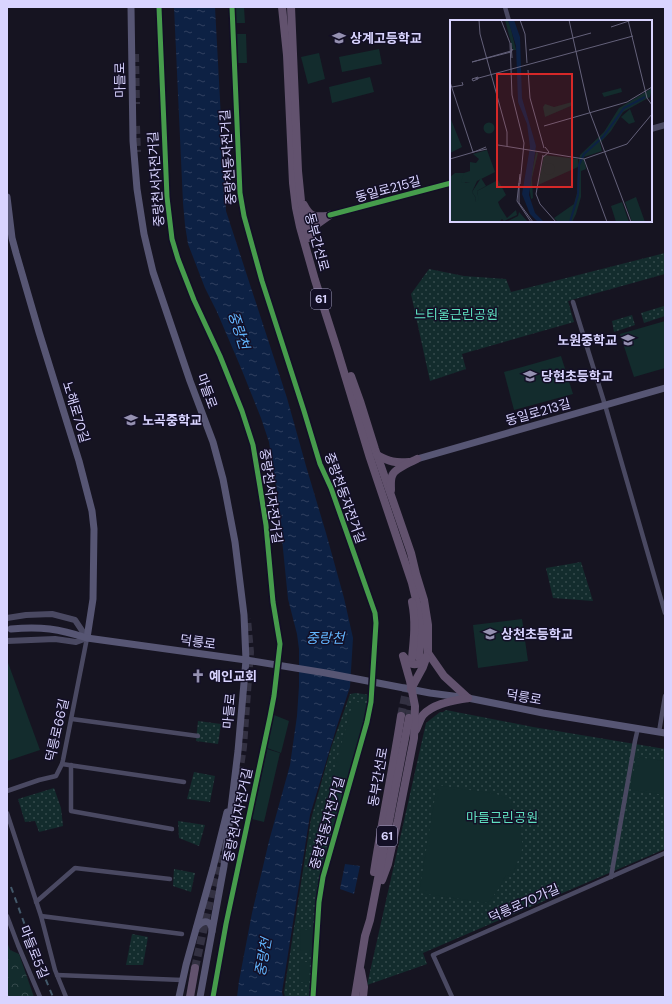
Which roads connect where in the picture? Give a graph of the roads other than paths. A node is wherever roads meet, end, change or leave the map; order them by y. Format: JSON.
{"nodes":[{"id":1,"x":131,"y":7,"type":"edge"},
{"id":2,"x":282,"y":7,"type":"edge"},
{"id":3,"x":291,"y":7,"type":"edge"},
{"id":4,"x":505,"y":7,"type":"edge"},
{"id":5,"x":509,"y":20,"type":"edge"},
{"id":6,"x":665,"y":125,"type":"edge"},
{"id":7,"x":652,"y":129,"type":"edge"},
{"id":8,"x":450,"y":183,"type":"edge"},
{"id":9,"x":7,"y":197,"type":"edge"},
{"id":10,"x":301,"y":201,"type":"junction"},
{"id":11,"x":330,"y":216,"type":"junction"},
{"id":12,"x":309,"y":238,"type":"junction"},
{"id":13,"x":312,"y":269,"type":"junction"},
{"id":14,"x":573,"y":302,"type":"dead end"},
{"id":15,"x":337,"y":349,"type":"junction"},
{"id":16,"x":665,"y":388,"type":"edge"},
{"id":17,"x":605,"y":405,"type":"junction"},
{"id":18,"x":377,"y":455,"type":"junction"},
{"id":19,"x":417,"y":459,"type":"junction"},
{"id":20,"x":389,"y":501,"type":"junction"},
{"id":21,"x":390,"y":519,"type":"junction"},
{"id":22,"x":407,"y":544,"type":"junction"},
{"id":23,"x":410,"y":576,"type":"junction"},
{"id":24,"x":665,"y":613,"type":"edge"},
{"id":25,"x":7,"y":618,"type":"edge"},
{"id":26,"x":11,"y":629,"type":"dead end"},
{"id":27,"x":87,"y":638,"type":"junction"},
{"id":28,"x":7,"y":641,"type":"edge"},
{"id":29,"x":428,"y":653,"type":"junction"},
{"id":30,"x":246,"y":660,"type":"junction"},
{"id":31,"x":411,"y":689,"type":"junction"},
{"id":32,"x":665,"y":696,"type":"edge"},
{"id":33,"x":468,"y":698,"type":"junction"},
{"id":34,"x":72,"y":719,"type":"junction"},
{"id":35,"x":638,"y":728,"type":"junction"},
{"id":36,"x":662,"y":732,"type":"edge"},
{"id":37,"x":198,"y":736,"type":"dead end"},
{"id":38,"x":414,"y":738,"type":"junction"},
{"id":39,"x":62,"y":764,"type":"junction"},
{"id":40,"x":71,"y":765,"type":"junction"},
{"id":41,"x":184,"y":782,"type":"dead end"},
{"id":42,"x":234,"y":785,"type":"junction"},
{"id":43,"x":7,"y":791,"type":"edge"},
{"id":44,"x":7,"y":813,"type":"edge"},
{"id":45,"x":172,"y":829,"type":"dead end"},
{"id":46,"x":665,"y":853,"type":"edge"},
{"id":47,"x":611,"y":877,"type":"junction"},
{"id":48,"x":170,"y":879,"type":"dead end"},
{"id":49,"x":36,"y":902,"type":"junction"},
{"id":50,"x":371,"y":914,"type":"junction"},
{"id":51,"x":7,"y":916,"type":"edge"},
{"id":52,"x":41,"y":916,"type":"junction"},
{"id":53,"x":196,"y":927,"type":"junction"},
{"id":54,"x":212,"y":933,"type":"junction"},
{"id":55,"x":182,"y":934,"type":"dead end"},
{"id":56,"x":365,"y":936,"type":"junction"},
{"id":57,"x":360,"y":967,"type":"junction"},
{"id":58,"x":195,"y":968,"type":"tunnel mouth"},
{"id":59,"x":57,"y":975,"type":"junction"},
{"id":60,"x":182,"y":980,"type":"junction"},
{"id":61,"x":40,"y":997,"type":"edge"},
{"id":62,"x":66,"y":997,"type":"edge"},
{"id":63,"x":179,"y":997,"type":"edge"},
{"id":64,"x":190,"y":997,"type":"edge"},
{"id":65,"x":200,"y":997,"type":"edge"},
{"id":66,"x":355,"y":997,"type":"edge"},
{"id":67,"x":363,"y":997,"type":"edge"},
{"id":68,"x":452,"y":997,"type":"edge"}],
"edges":[{"from":1,"to":30,"type":"main road","name":"마들로"},
{"from":2,"to":13,"type":"highway","name":"동부간선로","number":"61"},
{"from":3,"to":10,"type":"highway"},
{"from":4,"to":5,"type":"street"},
{"from":6,"to":7,"type":"street"},
{"from":8,"to":11,"type":"street","name":"동일로215길"},
{"from":9,"to":27,"type":"main road","name":"노해로70길"},
{"from":10,"to":11,"type":"highway"},
{"from":10,"to":12,"type":"highway"},
{"from":11,"to":12,"type":"highway"},
{"from":12,"to":13,"type":"highway"},
{"from":13,"to":15,"type":"highway","name":"동부간선로","number":"61"},
{"from":14,"to":17,"type":"street"},
{"from":15,"to":18,"type":"highway"},
{"from":15,"to":20,"type":"highway","name":"동부간선로","number":"61"},
{"from":16,"to":17,"type":"main road","name":"동일로213길"},
{"from":17,"to":19,"type":"main road","name":"동일로213길"},
{"from":17,"to":24,"type":"street"},
{"from":18,"to":19,"type":"highway"},
{"from":18,"to":20,"type":"highway"},
{"from":19,"to":20,"type":"highway"},
{"from":20,"to":21,"type":"highway","name":"동부간선로","number":"61"},
{"from":20,"to":22,"type":"highway"},
{"from":21,"to":23,"type":"highway","name":"동부간선로","number":"61"},
{"from":21,"to":23,"type":"highway","name":"동부간선로","number":"61"},
{"from":22,"to":23,"type":"highway"},
{"from":22,"to":29,"type":"highway"},
{"from":25,"to":27,"type":"street"},
{"from":26,"to":27,"type":"main road","name":"덕릉로"},
{"from":27,"to":28,"type":"street"},
{"from":27,"to":30,"type":"main road","name":"덕릉로"},
{"from":27,"to":34,"type":"street","name":"덕릉로66길"},
{"from":29,"to":31,"type":"highway"},
{"from":29,"to":31,"type":"highway"},
{"from":29,"to":33,"type":"highway"},
{"from":30,"to":31,"type":"main road","name":"덕릉로"},
{"from":30,"to":42,"type":"main road","name":"마들로"},
{"from":31,"to":33,"type":"main road","name":"덕릉로"},
{"from":31,"to":38,"type":"highway"},
{"from":32,"to":36,"type":"street","name":"덕릉로"},
{"from":33,"to":35,"type":"main road","name":"덕릉로"},
{"from":33,"to":38,"type":"highway"},
{"from":34,"to":37,"type":"street"},
{"from":34,"to":39,"type":"street","name":"덕릉로66길"},
{"from":35,"to":36,"type":"main road","name":"덕릉로"},
{"from":35,"to":47,"type":"street"},
{"from":38,"to":50,"type":"highway"},
{"from":39,"to":40,"type":"street"},
{"from":39,"to":43,"type":"street","name":"덕릉로66길"},
{"from":40,"to":41,"type":"street"},
{"from":40,"to":45,"type":"street"},
{"from":42,"to":53,"type":"main road","name":"마들로"},
{"from":42,"to":54,"type":"main road","name":"마들로"},
{"from":44,"to":49,"type":"street"},
{"from":46,"to":47,"type":"street","name":"덕릉로70가길"},
{"from":47,"to":68,"type":"street","name":"덕릉로70가길"},
{"from":48,"to":49,"type":"street"},
{"from":49,"to":52,"type":"street"},
{"from":50,"to":56,"type":"highway","name":"동부간선로","number":"61"},
{"from":50,"to":56,"type":"highway","name":"동부간선로","number":"61"},
{"from":51,"to":61,"type":"street","name":"마들로5길"},
{"from":52,"to":55,"type":"street"},
{"from":52,"to":59,"type":"street"},
{"from":53,"to":54,"type":"main road"},
{"from":53,"to":60,"type":"main road","name":"마들로"},
{"from":54,"to":65,"type":"main road","name":"마들로"},
{"from":56,"to":57,"type":"highway","name":"동부간선로","number":"61"},
{"from":57,"to":66,"type":"highway","name":"동부간선로","number":"61"},
{"from":57,"to":67,"type":"highway"},
{"from":58,"to":64,"type":"highway"},
{"from":59,"to":60,"type":"street"},
{"from":59,"to":62,"type":"street"},
{"from":60,"to":63,"type":"main road","name":"마들로"}]}
